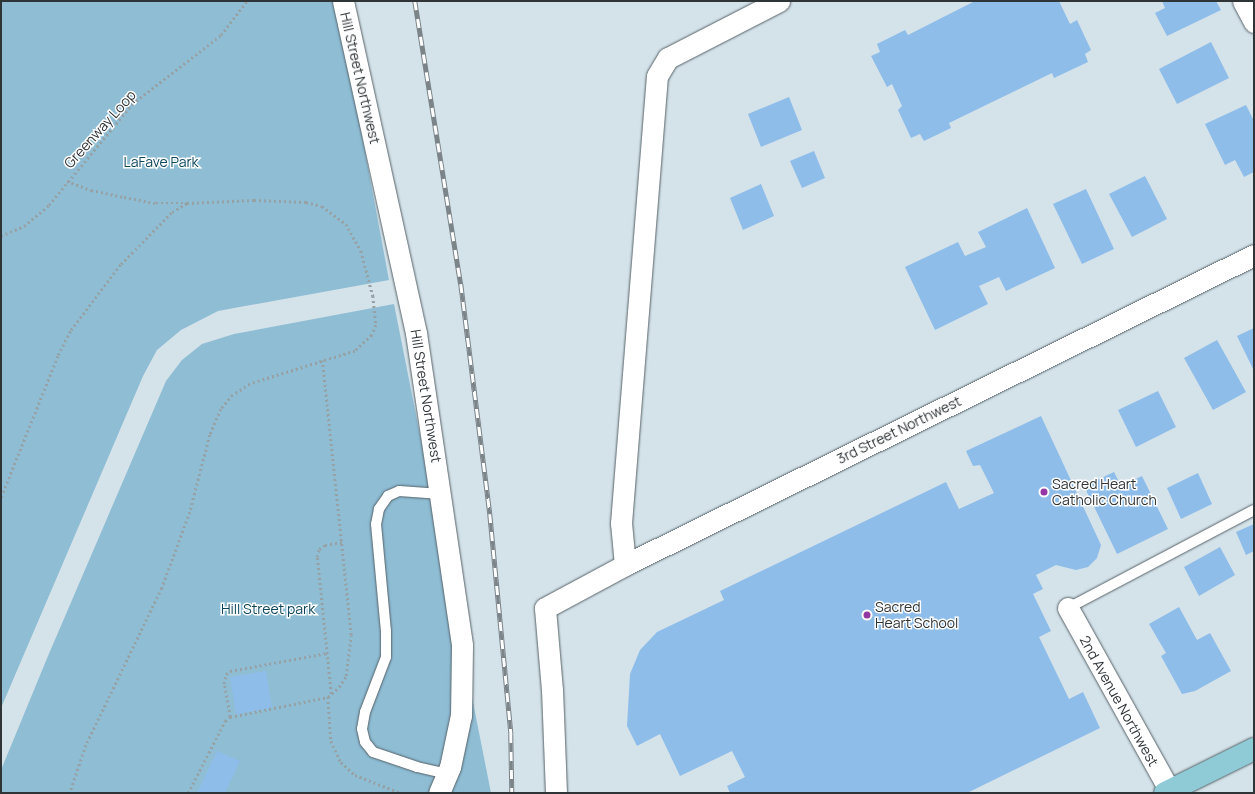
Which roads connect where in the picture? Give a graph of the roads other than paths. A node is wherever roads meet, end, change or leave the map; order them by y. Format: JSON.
{"nodes":[{"id":1,"x":343,"y":1,"type":"edge"},
{"id":2,"x":779,"y":1,"type":"edge"},
{"id":3,"x":1243,"y":1,"type":"edge"},
{"id":4,"x":1254,"y":22,"type":"edge"},
{"id":5,"x":1254,"y":255,"type":"edge"},
{"id":6,"x":440,"y":494,"type":"junction"},
{"id":7,"x":1254,"y":510,"type":"edge"},
{"id":8,"x":625,"y":565,"type":"junction"},
{"id":9,"x":1068,"y":608,"type":"joint"},
{"id":10,"x":1254,"y":749,"type":"edge"},
{"id":11,"x":444,"y":784,"type":"edge"},
{"id":12,"x":1168,"y":792,"type":"edge"},
{"id":13,"x":556,"y":793,"type":"edge"}],
"edges":[{"from":1,"to":6,"type":"street","name":"Hill Street Northwest"},
{"from":2,"to":8,"type":"street"},
{"from":3,"to":4,"type":"street"},
{"from":5,"to":8,"type":"street","name":"3rd Street Northwest"},
{"from":6,"to":11,"type":"street","name":"Hill Street Northwest"},
{"from":6,"to":11,"type":"lane"},
{"from":7,"to":9,"type":"lane"},
{"from":8,"to":13,"type":"street","name":"3rd Street Northwest"},
{"from":9,"to":12,"type":"street","name":"2nd Avenue Northwest"},
{"from":10,"to":12,"type":"main road"}]}
